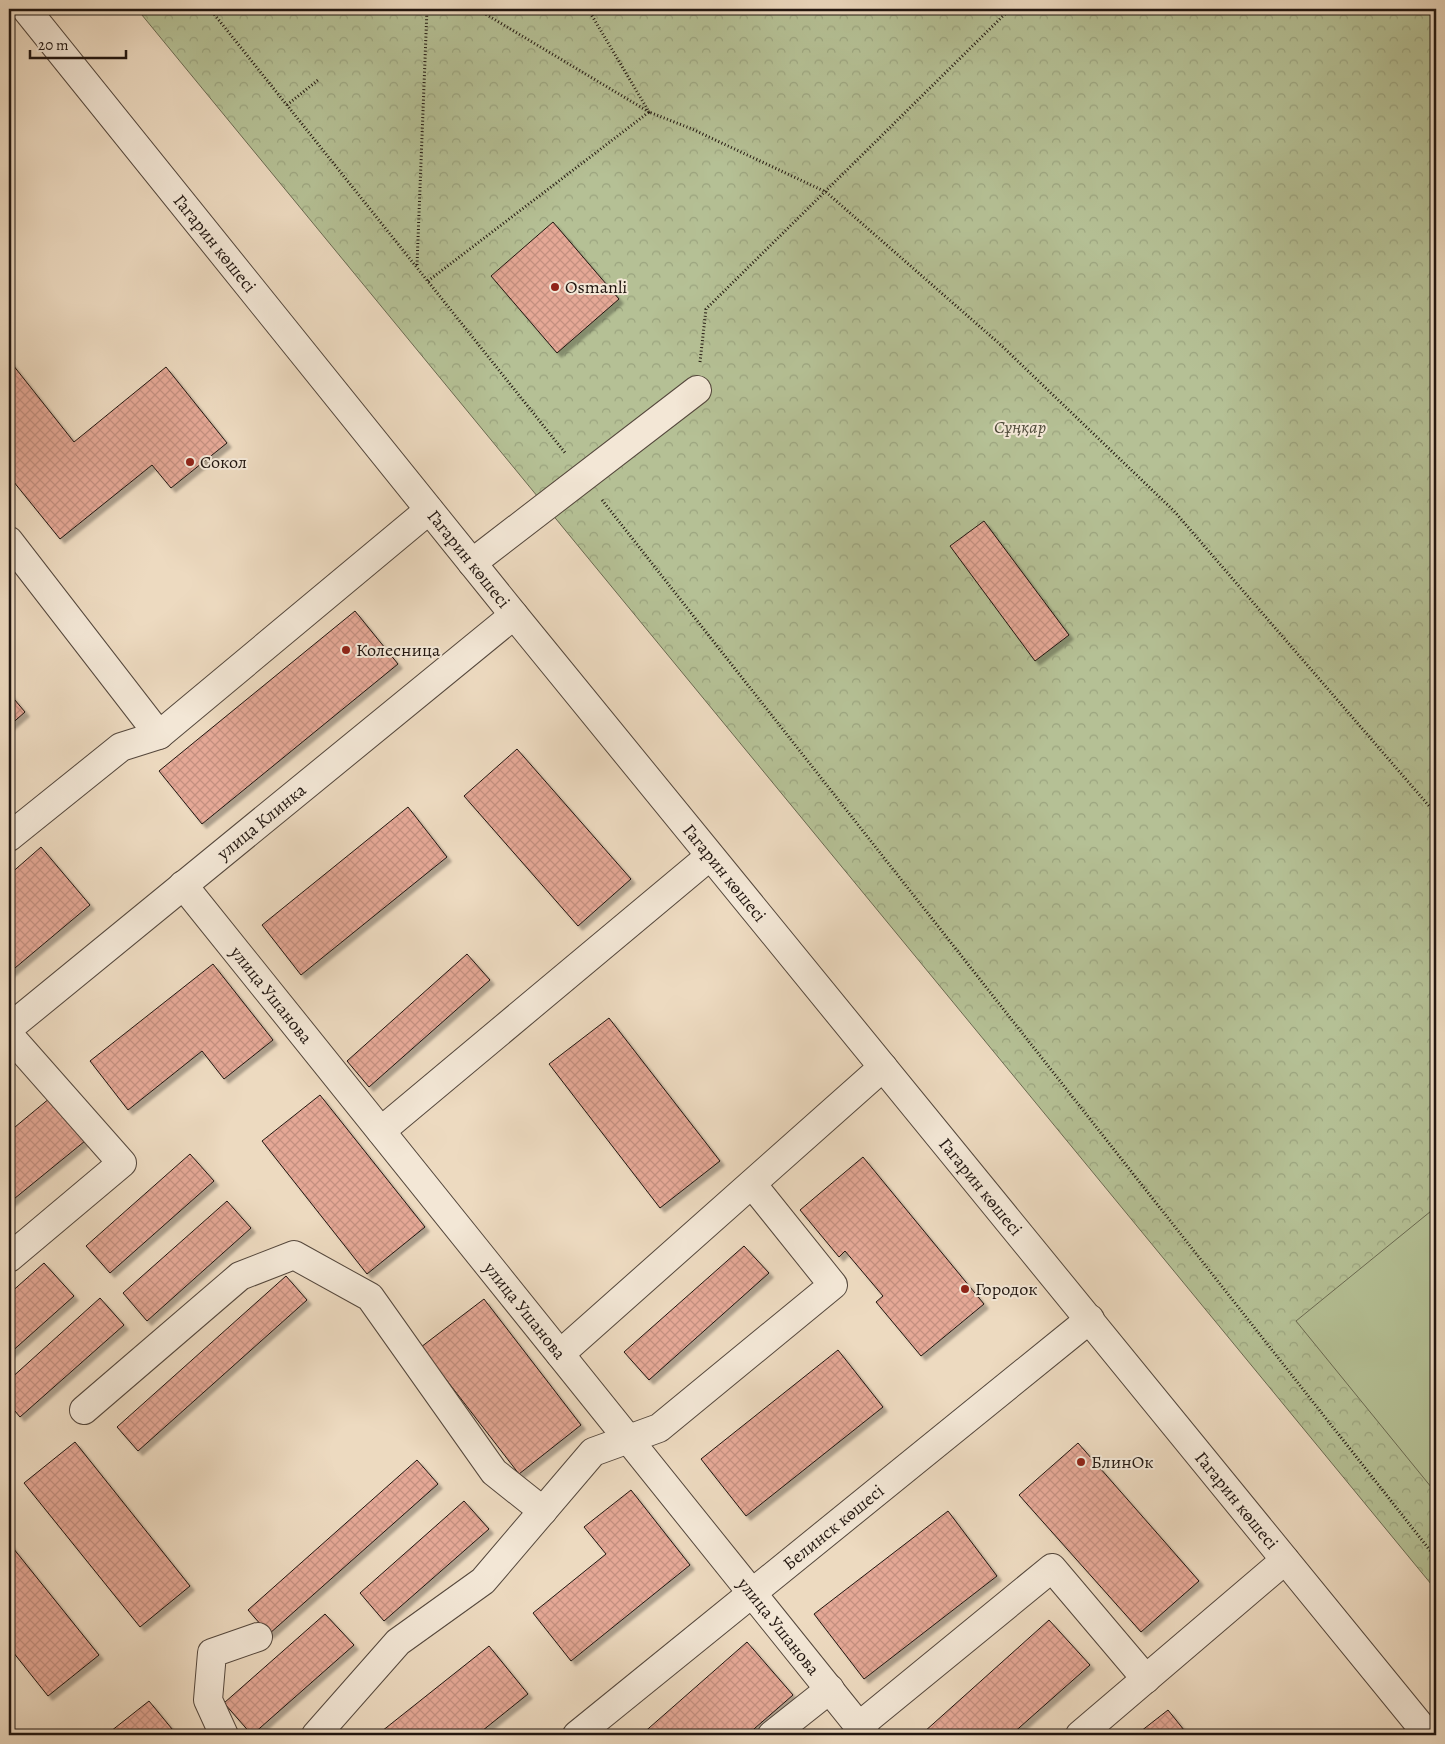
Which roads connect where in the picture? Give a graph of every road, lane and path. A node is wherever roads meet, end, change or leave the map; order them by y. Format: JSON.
{"nodes":[{"id":1,"x":26,"y":9,"type":"edge"},
{"id":2,"x":210,"y":9,"type":"edge"},
{"id":3,"x":426,"y":9,"type":"edge"},
{"id":4,"x":477,"y":9,"type":"edge"},
{"id":5,"x":588,"y":9,"type":"edge"},
{"id":6,"x":1010,"y":9,"type":"edge"},
{"id":7,"x":318,"y":80,"type":"dead end"},
{"id":8,"x":288,"y":105,"type":"junction"},
{"id":9,"x":649,"y":112,"type":"junction"},
{"id":10,"x":826,"y":192,"type":"junction"},
{"id":11,"x":417,"y":267,"type":"junction"},
{"id":12,"x":428,"y":281,"type":"junction"},
{"id":13,"x":697,"y":390,"type":"joint"},
{"id":14,"x":585,"y":478,"type":"junction"},
{"id":15,"x":429,"y":510,"type":"junction"},
{"id":16,"x":9,"y":541,"type":"edge"},
{"id":17,"x":472,"y":563,"type":"junction"},
{"id":18,"x":514,"y":615,"type":"junction"},
{"id":19,"x":159,"y":735,"type":"junction"},
{"id":20,"x":1436,"y":814,"type":"edge"},
{"id":21,"x":9,"y":837,"type":"edge"},
{"id":22,"x":710,"y":856,"type":"junction"},
{"id":23,"x":184,"y":886,"type":"junction"},
{"id":24,"x":9,"y":1028,"type":"edge"},
{"id":25,"x":9,"y":1035,"type":"edge"},
{"id":26,"x":883,"y":1067,"type":"junction"},
{"id":27,"x":381,"y":1131,"type":"junction"},
{"id":28,"x":752,"y":1184,"type":"junction"},
{"id":29,"x":9,"y":1258,"type":"edge"},
{"id":30,"x":1090,"y":1319,"type":"junction"},
{"id":31,"x":560,"y":1354,"type":"junction"},
{"id":32,"x":84,"y":1410,"type":"dead end"},
{"id":33,"x":629,"y":1439,"type":"junction"},
{"id":34,"x":543,"y":1511,"type":"junction"},
{"id":35,"x":1436,"y":1558,"type":"edge"},
{"id":36,"x":1286,"y":1560,"type":"junction"},
{"id":37,"x":753,"y":1593,"type":"junction"},
{"id":38,"x":258,"y":1637,"type":"dead end"},
{"id":39,"x":1146,"y":1680,"type":"junction"},
{"id":40,"x":830,"y":1689,"type":"junction"},
{"id":41,"x":863,"y":1731,"type":"edge"},
{"id":42,"x":224,"y":1735,"type":"edge"},
{"id":43,"x":316,"y":1735,"type":"edge"},
{"id":44,"x":578,"y":1735,"type":"edge"},
{"id":45,"x":772,"y":1735,"type":"edge"},
{"id":46,"x":1080,"y":1735,"type":"edge"},
{"id":47,"x":1428,"y":1735,"type":"edge"}],
"edges":[{"from":1,"to":15,"type":"street","name":"Гагарин көшесі"},
{"from":2,"to":8,"type":"path"},
{"from":3,"to":11,"type":"path"},
{"from":4,"to":9,"type":"path"},
{"from":5,"to":9,"type":"path"},
{"from":6,"to":10,"type":"path"},
{"from":7,"to":8,"type":"path"},
{"from":8,"to":11,"type":"path"},
{"from":9,"to":10,"type":"path"},
{"from":9,"to":12,"type":"path"},
{"from":10,"to":13,"type":"path"},
{"from":10,"to":20,"type":"path"},
{"from":11,"to":12,"type":"path"},
{"from":12,"to":14,"type":"path"},
{"from":13,"to":14,"type":"street"},
{"from":14,"to":17,"type":"street"},
{"from":14,"to":35,"type":"path"},
{"from":15,"to":17,"type":"street","name":"Гагарин көшесі"},
{"from":15,"to":19,"type":"street"},
{"from":16,"to":19,"type":"street"},
{"from":17,"to":18,"type":"street","name":"Гагарин көшесі"},
{"from":18,"to":22,"type":"street","name":"Гагарин көшесі"},
{"from":18,"to":23,"type":"street","name":"улица Клинка"},
{"from":19,"to":21,"type":"street"},
{"from":22,"to":26,"type":"street","name":"Гагарин көшесі"},
{"from":22,"to":27,"type":"street"},
{"from":23,"to":24,"type":"street","name":"улица Клинка"},
{"from":23,"to":27,"type":"street","name":"улица Ушанова"},
{"from":25,"to":29,"type":"street"},
{"from":26,"to":28,"type":"street"},
{"from":26,"to":30,"type":"street","name":"Гагарин көшесі"},
{"from":27,"to":31,"type":"street","name":"улица Ушанова"},
{"from":28,"to":31,"type":"street"},
{"from":28,"to":33,"type":"street"},
{"from":30,"to":36,"type":"street","name":"Гагарин көшесі"},
{"from":30,"to":37,"type":"street","name":"Белинск көшесі"},
{"from":31,"to":33,"type":"street","name":"улица Ушанова"},
{"from":32,"to":34,"type":"street"},
{"from":33,"to":34,"type":"street"},
{"from":33,"to":37,"type":"street","name":"улица Ушанова"},
{"from":34,"to":43,"type":"street"},
{"from":36,"to":39,"type":"street"},
{"from":36,"to":47,"type":"street","name":"Гагарин көшесі"},
{"from":37,"to":40,"type":"street","name":"улица Ушанова"},
{"from":37,"to":44,"type":"street","name":"Белинск көшесі"},
{"from":38,"to":42,"type":"street"},
{"from":39,"to":41,"type":"street"},
{"from":39,"to":46,"type":"street"},
{"from":40,"to":41,"type":"street","name":"улица Ушанова"},
{"from":40,"to":45,"type":"street"}]}
